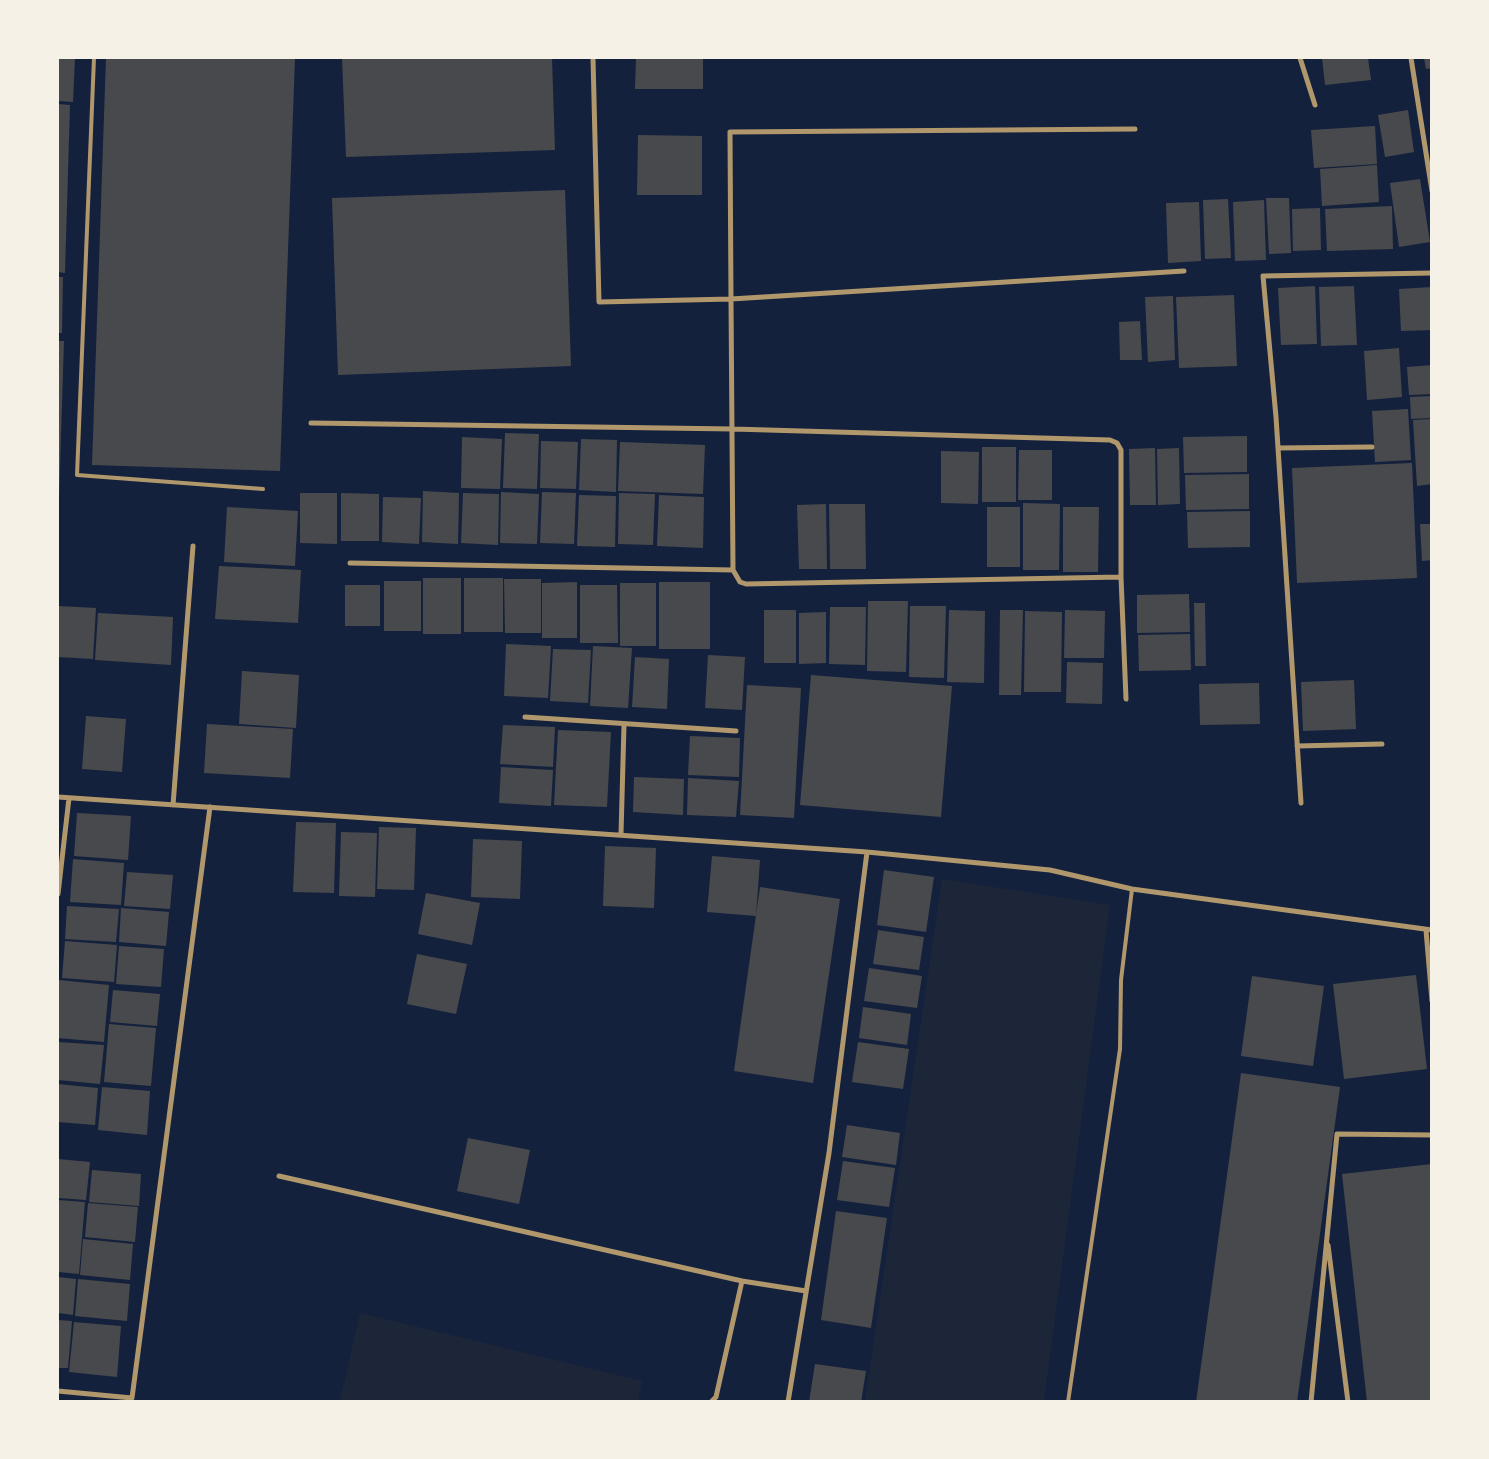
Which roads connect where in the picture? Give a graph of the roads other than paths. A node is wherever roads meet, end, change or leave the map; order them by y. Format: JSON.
{"nodes":[{"id":1,"x":94,"y":58,"type":"edge"},
{"id":2,"x":593,"y":58,"type":"edge"},
{"id":3,"x":1300,"y":58,"type":"edge"},
{"id":4,"x":1411,"y":58,"type":"edge"},
{"id":5,"x":1315,"y":105,"type":"dead end"},
{"id":6,"x":1135,"y":129,"type":"dead end"},
{"id":7,"x":1432,"y":191,"type":"edge"},
{"id":8,"x":1184,"y":271,"type":"dead end"},
{"id":9,"x":1432,"y":273,"type":"edge"},
{"id":10,"x":731,"y":299,"type":"junction"},
{"id":11,"x":311,"y":423,"type":"dead end"},
{"id":12,"x":733,"y":429,"type":"junction"},
{"id":13,"x":1372,"y":447,"type":"dead end"},
{"id":14,"x":1278,"y":448,"type":"junction"},
{"id":15,"x":263,"y":488,"type":"dead end"},
{"id":16,"x":193,"y":546,"type":"dead end"},
{"id":17,"x":350,"y":563,"type":"dead end"},
{"id":18,"x":733,"y":570,"type":"junction"},
{"id":19,"x":1121,"y":577,"type":"junction"},
{"id":20,"x":1126,"y":699,"type":"dead end"},
{"id":21,"x":525,"y":717,"type":"dead end"},
{"id":22,"x":624,"y":726,"type":"junction"},
{"id":23,"x":736,"y":731,"type":"dead end"},
{"id":24,"x":1382,"y":744,"type":"dead end"},
{"id":25,"x":1297,"y":746,"type":"junction"},
{"id":26,"x":58,"y":797,"type":"edge"},
{"id":27,"x":69,"y":798,"type":"junction"},
{"id":28,"x":1301,"y":803,"type":"dead end"},
{"id":29,"x":173,"y":805,"type":"junction"},
{"id":30,"x":210,"y":807,"type":"junction"},
{"id":31,"x":621,"y":834,"type":"junction"},
{"id":32,"x":867,"y":852,"type":"junction"},
{"id":33,"x":1132,"y":889,"type":"junction"},
{"id":34,"x":58,"y":894,"type":"edge"},
{"id":35,"x":1429,"y":930,"type":"edge"},
{"id":36,"x":1432,"y":1001,"type":"edge"},
{"id":37,"x":1432,"y":1134,"type":"edge"},
{"id":38,"x":278,"y":1176,"type":"dead end"},
{"id":39,"x":1327,"y":1235,"type":"junction"},
{"id":40,"x":742,"y":1281,"type":"junction"},
{"id":41,"x":806,"y":1291,"type":"junction"},
{"id":42,"x":58,"y":1391,"type":"edge"},
{"id":43,"x":711,"y":1402,"type":"edge"},
{"id":44,"x":788,"y":1402,"type":"edge"},
{"id":45,"x":1068,"y":1402,"type":"edge"},
{"id":46,"x":1311,"y":1402,"type":"edge"},
{"id":47,"x":1348,"y":1402,"type":"edge"}],
"edges":[{"from":1,"to":15,"type":"lane"},
{"from":2,"to":10,"type":"street"},
{"from":3,"to":5,"type":"street"},
{"from":4,"to":7,"type":"street"},
{"from":6,"to":10,"type":"street"},
{"from":8,"to":10,"type":"street"},
{"from":9,"to":14,"type":"street"},
{"from":10,"to":12,"type":"street"},
{"from":11,"to":12,"type":"street"},
{"from":12,"to":18,"type":"street"},
{"from":12,"to":19,"type":"street"},
{"from":13,"to":14,"type":"street"},
{"from":14,"to":25,"type":"street"},
{"from":16,"to":29,"type":"street"},
{"from":17,"to":18,"type":"street"},
{"from":18,"to":19,"type":"street"},
{"from":19,"to":20,"type":"street"},
{"from":21,"to":22,"type":"street"},
{"from":22,"to":23,"type":"street"},
{"from":22,"to":31,"type":"street"},
{"from":24,"to":25,"type":"street"},
{"from":25,"to":28,"type":"street"},
{"from":26,"to":27,"type":"street"},
{"from":27,"to":29,"type":"street"},
{"from":27,"to":34,"type":"street"},
{"from":29,"to":30,"type":"street"},
{"from":30,"to":31,"type":"street"},
{"from":30,"to":42,"type":"street"},
{"from":31,"to":32,"type":"street"},
{"from":32,"to":33,"type":"street"},
{"from":32,"to":41,"type":"street"},
{"from":33,"to":35,"type":"street"},
{"from":33,"to":45,"type":"lane"},
{"from":35,"to":36,"type":"street"},
{"from":37,"to":39,"type":"street"},
{"from":38,"to":40,"type":"street"},
{"from":39,"to":46,"type":"street"},
{"from":39,"to":47,"type":"street"},
{"from":40,"to":41,"type":"street"},
{"from":40,"to":43,"type":"street"},
{"from":41,"to":44,"type":"street"}]}
